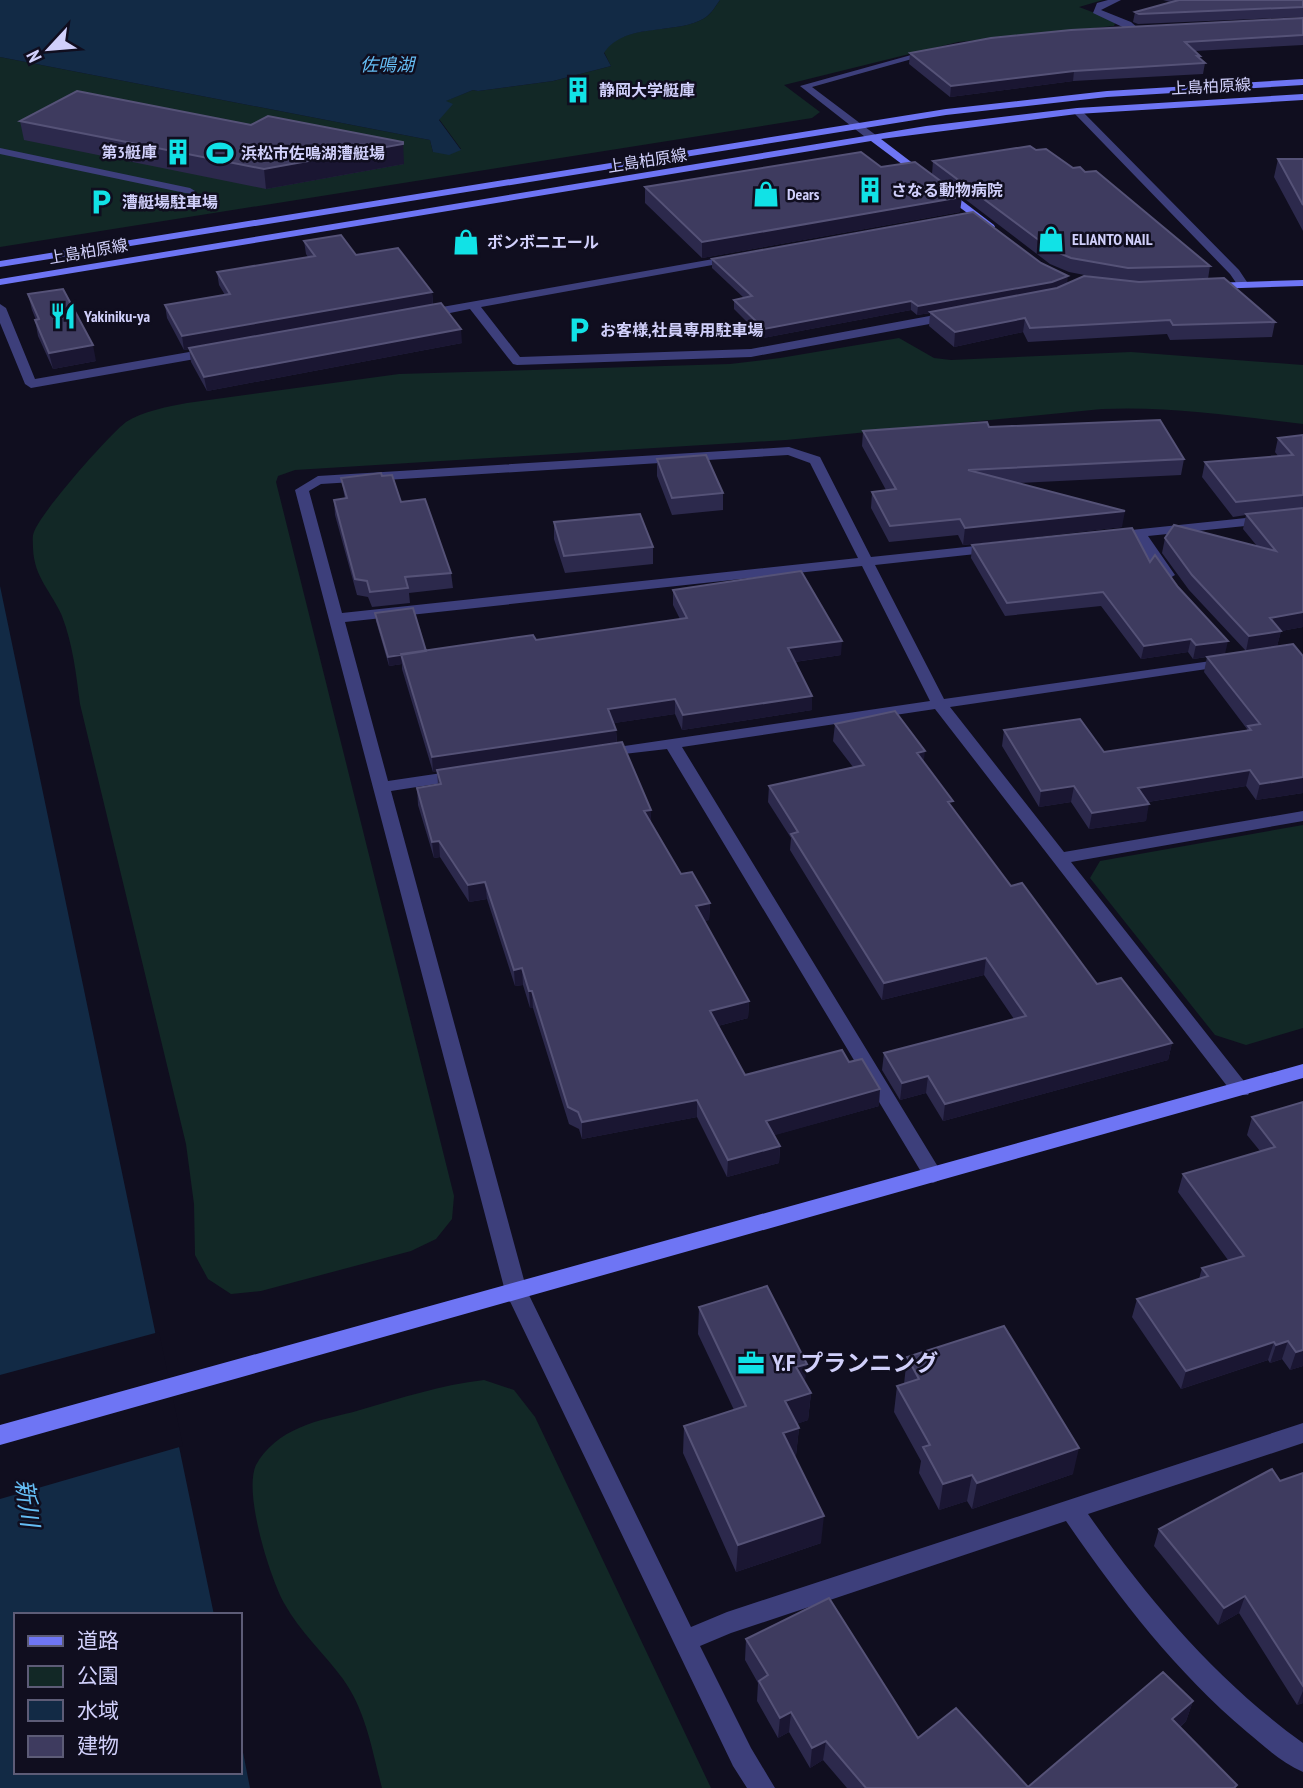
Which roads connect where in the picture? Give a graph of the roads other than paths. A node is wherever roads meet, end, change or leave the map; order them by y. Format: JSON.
{"nodes":[{"id":1,"x":1117,"y":0,"type":"edge"},
{"id":2,"x":1121,"y":30,"type":"edge"},
{"id":3,"x":945,"y":48,"type":"edge"},
{"id":4,"x":1303,"y":82,"type":"edge"},
{"id":5,"x":1303,"y":97,"type":"edge"},
{"id":6,"x":1077,"y":111,"type":"junction"},
{"id":7,"x":856,"y":125,"type":"junction"},
{"id":8,"x":873,"y":138,"type":"junction"},
{"id":9,"x":5,"y":152,"type":"edge"},
{"id":10,"x":0,"y":158,"type":"edge"},
{"id":11,"x":190,"y":191,"type":"dead end"},
{"id":12,"x":975,"y":215,"type":"junction"},
{"id":13,"x":961,"y":218,"type":"edge"},
{"id":14,"x":1005,"y":238,"type":"edge"},
{"id":15,"x":745,"y":257,"type":"edge"},
{"id":16,"x":0,"y":264,"type":"edge"},
{"id":17,"x":0,"y":282,"type":"edge"},
{"id":18,"x":1303,"y":283,"type":"edge"},
{"id":19,"x":1244,"y":285,"type":"junction"},
{"id":20,"x":1202,"y":286,"type":"edge"},
{"id":21,"x":473,"y":305,"type":"junction"},
{"id":22,"x":0,"y":308,"type":"edge"},
{"id":23,"x":960,"y":314,"type":"edge"},
{"id":24,"x":406,"y":317,"type":"edge"},
{"id":25,"x":232,"y":348,"type":"edge"},
{"id":26,"x":1303,"y":516,"type":"edge"},
{"id":27,"x":1138,"y":533,"type":"junction"},
{"id":28,"x":1098,"y":537,"type":"edge"},
{"id":29,"x":1002,"y":547,"type":"edge"},
{"id":30,"x":867,"y":561,"type":"junction"},
{"id":31,"x":1174,"y":584,"type":"edge"},
{"id":32,"x":336,"y":618,"type":"junction"},
{"id":33,"x":1232,"y":650,"type":"edge"},
{"id":34,"x":939,"y":704,"type":"junction"},
{"id":35,"x":672,"y":744,"type":"junction"},
{"id":36,"x":593,"y":755,"type":"edge"},
{"id":37,"x":474,"y":773,"type":"edge"},
{"id":38,"x":381,"y":787,"type":"junction"},
{"id":39,"x":1303,"y":816,"type":"edge"},
{"id":40,"x":1060,"y":858,"type":"junction"},
{"id":41,"x":1303,"y":1071,"type":"edge"},
{"id":42,"x":1241,"y":1090,"type":"junction"},
{"id":43,"x":933,"y":1175,"type":"junction"},
{"id":44,"x":516,"y":1292,"type":"junction"},
{"id":45,"x":1303,"y":1433,"type":"edge"},
{"id":46,"x":0,"y":1435,"type":"edge"},
{"id":47,"x":1071,"y":1509,"type":"junction"},
{"id":48,"x":685,"y":1641,"type":"junction"},
{"id":49,"x":1303,"y":1759,"type":"edge"},
{"id":50,"x":762,"y":1788,"type":"edge"}],
"edges":[{"from":1,"to":2,"type":"street"},
{"from":3,"to":7,"type":"street"},
{"from":4,"to":7,"type":"street","name":"上島柏原線"},
{"from":5,"to":6,"type":"street","name":"上島柏原線"},
{"from":6,"to":8,"type":"street","name":"上島柏原線"},
{"from":6,"to":19,"type":"street"},
{"from":7,"to":8,"type":"street"},
{"from":7,"to":16,"type":"street","name":"上島柏原線"},
{"from":8,"to":12,"type":"street"},
{"from":8,"to":17,"type":"street","name":"上島柏原線"},
{"from":9,"to":10,"type":"street"},
{"from":9,"to":11,"type":"street"},
{"from":12,"to":13,"type":"street"},
{"from":12,"to":14,"type":"street"},
{"from":15,"to":21,"type":"street"},
{"from":18,"to":19,"type":"street"},
{"from":19,"to":20,"type":"street"},
{"from":21,"to":23,"type":"street"},
{"from":21,"to":24,"type":"street"},
{"from":22,"to":25,"type":"street"},
{"from":26,"to":27,"type":"street"},
{"from":27,"to":28,"type":"street"},
{"from":27,"to":31,"type":"street"},
{"from":29,"to":30,"type":"street"},
{"from":30,"to":32,"type":"street"},
{"from":30,"to":32,"type":"street"},
{"from":30,"to":34,"type":"street"},
{"from":32,"to":38,"type":"street"},
{"from":33,"to":34,"type":"street"},
{"from":34,"to":35,"type":"street"},
{"from":34,"to":40,"type":"street"},
{"from":35,"to":36,"type":"street"},
{"from":35,"to":43,"type":"street"},
{"from":37,"to":38,"type":"street"},
{"from":38,"to":44,"type":"street"},
{"from":39,"to":40,"type":"street"},
{"from":40,"to":42,"type":"street"},
{"from":41,"to":42,"type":"street"},
{"from":42,"to":43,"type":"street"},
{"from":43,"to":44,"type":"street"},
{"from":44,"to":46,"type":"street"},
{"from":44,"to":48,"type":"street"},
{"from":45,"to":47,"type":"street"},
{"from":47,"to":48,"type":"street"},
{"from":47,"to":49,"type":"street"},
{"from":48,"to":50,"type":"street"}]}
